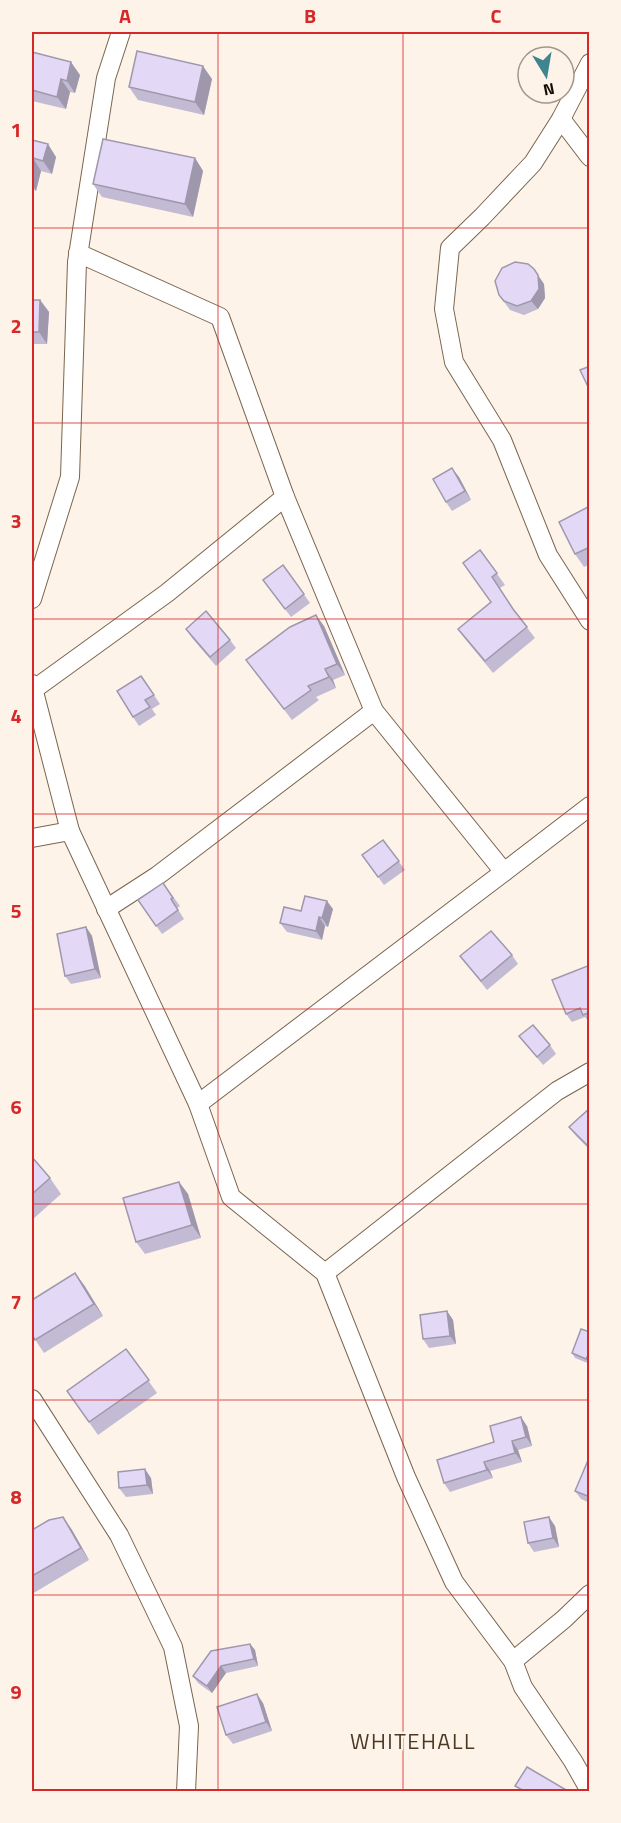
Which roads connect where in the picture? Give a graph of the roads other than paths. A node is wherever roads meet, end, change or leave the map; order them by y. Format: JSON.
{"nodes":[{"id":1,"x":121,"y":32,"type":"edge"},
{"id":2,"x":590,"y":63,"type":"edge"},
{"id":3,"x":561,"y":119,"type":"junction"},
{"id":4,"x":590,"y":157,"type":"edge"},
{"id":5,"x":78,"y":252,"type":"junction"},
{"id":6,"x":285,"y":497,"type":"junction"},
{"id":7,"x":32,"y":599,"type":"edge"},
{"id":8,"x":590,"y":621,"type":"edge"},
{"id":9,"x":32,"y":687,"type":"edge"},
{"id":10,"x":374,"y":711,"type":"junction"},
{"id":11,"x":590,"y":806,"type":"edge"},
{"id":12,"x":70,"y":831,"type":"junction"},
{"id":13,"x":32,"y":838,"type":"edge"},
{"id":14,"x":504,"y":872,"type":"junction"},
{"id":15,"x":106,"y":909,"type":"junction"},
{"id":16,"x":590,"y":1072,"type":"edge"},
{"id":17,"x":198,"y":1104,"type":"junction"},
{"id":18,"x":325,"y":1273,"type":"junction"},
{"id":19,"x":32,"y":1399,"type":"edge"},
{"id":20,"x":590,"y":1594,"type":"edge"},
{"id":21,"x":513,"y":1661,"type":"junction"},
{"id":22,"x":186,"y":1791,"type":"edge"},
{"id":23,"x":590,"y":1791,"type":"edge"}],
"edges":[{"from":1,"to":5,"type":"street"},
{"from":2,"to":3,"type":"street"},
{"from":3,"to":4,"type":"street"},
{"from":3,"to":8,"type":"street"},
{"from":5,"to":6,"type":"street"},
{"from":5,"to":7,"type":"street"},
{"from":6,"to":9,"type":"street"},
{"from":6,"to":10,"type":"street"},
{"from":9,"to":12,"type":"street"},
{"from":10,"to":14,"type":"street"},
{"from":10,"to":15,"type":"street"},
{"from":11,"to":14,"type":"street"},
{"from":12,"to":13,"type":"street"},
{"from":12,"to":15,"type":"street"},
{"from":14,"to":17,"type":"street"},
{"from":15,"to":17,"type":"street"},
{"from":16,"to":18,"type":"street"},
{"from":17,"to":18,"type":"street"},
{"from":18,"to":21,"type":"street"},
{"from":19,"to":22,"type":"street"},
{"from":20,"to":21,"type":"street"},
{"from":21,"to":23,"type":"street"}]}
